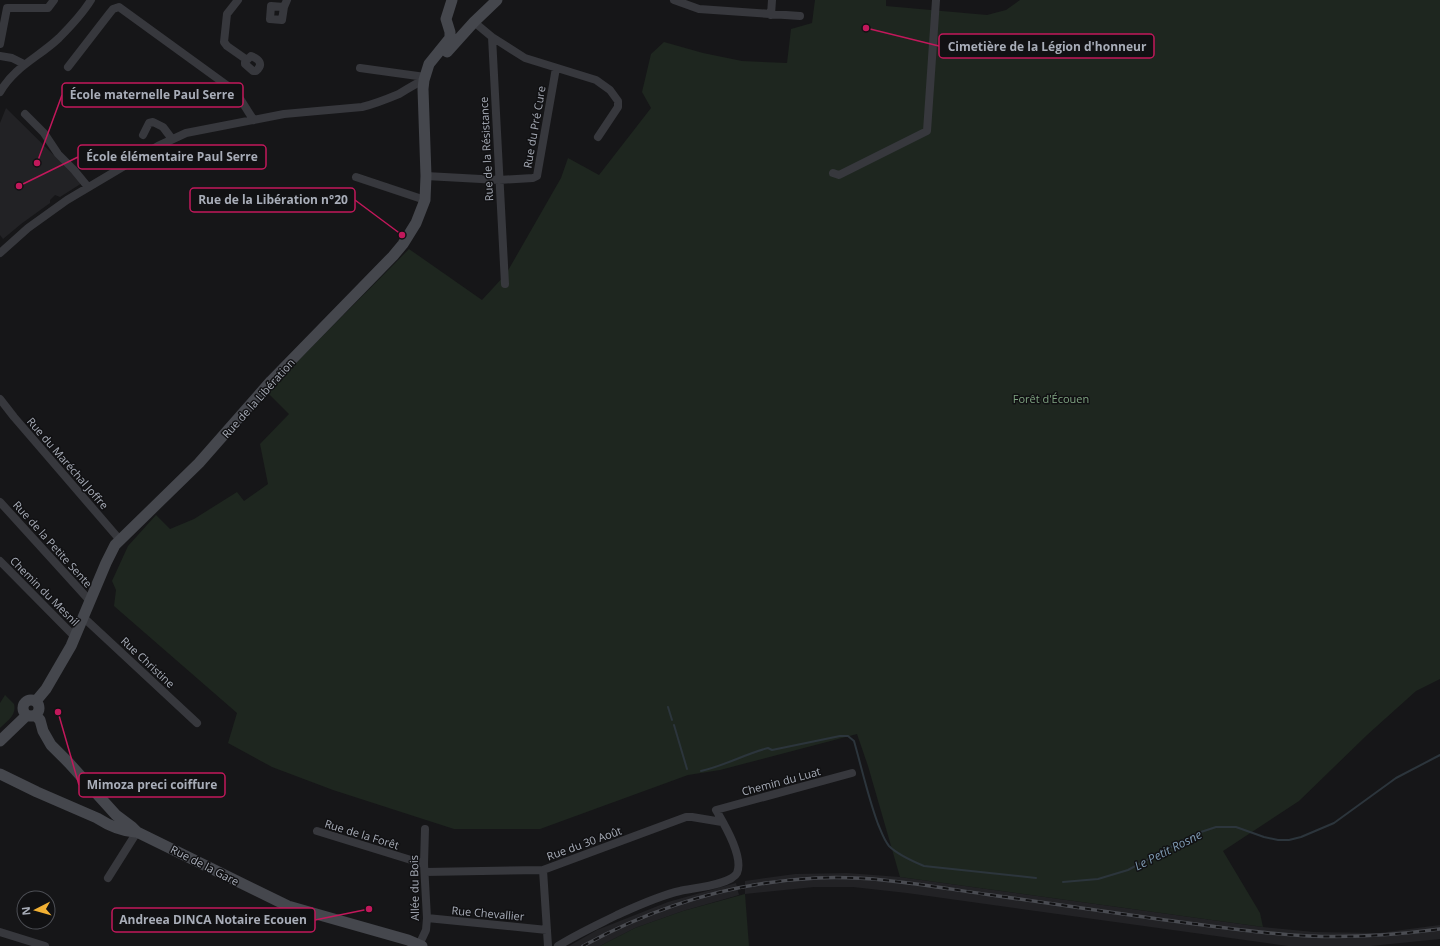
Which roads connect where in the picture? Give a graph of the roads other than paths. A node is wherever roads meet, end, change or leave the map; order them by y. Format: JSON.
{"nodes":[{"id":1,"x":54,"y":0,"type":"edge"},
{"id":2,"x":91,"y":0,"type":"edge"},
{"id":3,"x":238,"y":0,"type":"edge"},
{"id":4,"x":452,"y":0,"type":"edge"},
{"id":5,"x":496,"y":0,"type":"edge"},
{"id":6,"x":674,"y":0,"type":"edge"},
{"id":7,"x":772,"y":0,"type":"edge"},
{"id":8,"x":936,"y":0,"type":"edge"},
{"id":9,"x":771,"y":15,"type":"junction"},
{"id":10,"x":800,"y":16,"type":"dead end"},
{"id":11,"x":474,"y":22,"type":"junction"},
{"id":12,"x":450,"y":32,"type":"junction"},
{"id":13,"x":463,"y":34,"type":"junction"},
{"id":14,"x":492,"y":37,"type":"junction"},
{"id":15,"x":0,"y":44,"type":"edge"},
{"id":16,"x":0,"y":56,"type":"edge"},
{"id":17,"x":247,"y":60,"type":"dead end"},
{"id":18,"x":24,"y":64,"type":"junction"},
{"id":19,"x":68,"y":68,"type":"dead end"},
{"id":20,"x":360,"y":68,"type":"dead end"},
{"id":21,"x":556,"y":68,"type":"junction"},
{"id":22,"x":425,"y":79,"type":"junction"},
{"id":23,"x":0,"y":92,"type":"edge"},
{"id":24,"x":241,"y":102,"type":"junction"},
{"id":25,"x":25,"y":114,"type":"dead end"},
{"id":26,"x":254,"y":120,"type":"junction"},
{"id":27,"x":241,"y":122,"type":"junction"},
{"id":28,"x":143,"y":135,"type":"dead end"},
{"id":29,"x":598,"y":137,"type":"dead end"},
{"id":30,"x":172,"y":139,"type":"junction"},
{"id":31,"x":834,"y":173,"type":"dead end"},
{"id":32,"x":426,"y":176,"type":"junction"},
{"id":33,"x":356,"y":177,"type":"dead end"},
{"id":34,"x":499,"y":180,"type":"junction"},
{"id":35,"x":88,"y":187,"type":"junction"},
{"id":36,"x":424,"y":200,"type":"junction"},
{"id":37,"x":0,"y":253,"type":"edge"},
{"id":38,"x":505,"y":284,"type":"dead end"},
{"id":39,"x":0,"y":399,"type":"edge"},
{"id":40,"x":0,"y":502,"type":"edge"},
{"id":41,"x":120,"y":540,"type":"junction"},
{"id":42,"x":0,"y":561,"type":"edge"},
{"id":43,"x":90,"y":601,"type":"junction"},
{"id":44,"x":83,"y":617,"type":"junction"},
{"id":45,"x":75,"y":637,"type":"junction"},
{"id":46,"x":31,"y":715,"type":"junction"},
{"id":47,"x":197,"y":723,"type":"dead end"},
{"id":48,"x":0,"y":741,"type":"edge"},
{"id":49,"x":852,"y":773,"type":"dead end"},
{"id":50,"x":0,"y":774,"type":"edge"},
{"id":51,"x":116,"y":815,"type":"junction"},
{"id":52,"x":98,"y":818,"type":"junction"},
{"id":53,"x":722,"y":822,"type":"junction"},
{"id":54,"x":425,"y":829,"type":"dead end"},
{"id":55,"x":317,"y":831,"type":"dead end"},
{"id":56,"x":137,"y":832,"type":"junction"},
{"id":57,"x":425,"y":868,"type":"junction"},
{"id":58,"x":543,"y":870,"type":"junction"},
{"id":59,"x":108,"y":878,"type":"dead end"},
{"id":60,"x":427,"y":918,"type":"junction"},
{"id":61,"x":547,"y":930,"type":"junction"},
{"id":62,"x":0,"y":932,"type":"edge"},
{"id":63,"x":421,"y":945,"type":"edge"},
{"id":64,"x":46,"y":946,"type":"edge"},
{"id":65,"x":548,"y":946,"type":"edge"},
{"id":66,"x":558,"y":946,"type":"edge"}],
"edges":[{"from":1,"to":15,"type":"street"},
{"from":2,"to":18,"type":"street"},
{"from":3,"to":17,"type":"street"},
{"from":4,"to":12,"type":"main road"},
{"from":5,"to":11,"type":"main road"},
{"from":6,"to":9,"type":"street"},
{"from":7,"to":9,"type":"street"},
{"from":8,"to":31,"type":"street"},
{"from":9,"to":10,"type":"street"},
{"from":11,"to":13,"type":"main road"},
{"from":11,"to":14,"type":"street"},
{"from":12,"to":13,"type":"street"},
{"from":12,"to":22,"type":"main road"},
{"from":13,"to":22,"type":"main road"},
{"from":14,"to":21,"type":"street"},
{"from":14,"to":34,"type":"street","name":"Rue de la Résistance"},
{"from":16,"to":18,"type":"street"},
{"from":18,"to":23,"type":"street"},
{"from":19,"to":24,"type":"street"},
{"from":20,"to":22,"type":"street"},
{"from":21,"to":29,"type":"street"},
{"from":21,"to":34,"type":"street","name":"Rue du Pré Cure"},
{"from":22,"to":26,"type":"street"},
{"from":22,"to":32,"type":"main road","name":"Rue de la Libération"},
{"from":24,"to":26,"type":"street"},
{"from":24,"to":27,"type":"street"},
{"from":25,"to":35,"type":"street"},
{"from":26,"to":27,"type":"street"},
{"from":27,"to":30,"type":"street"},
{"from":28,"to":30,"type":"street"},
{"from":30,"to":35,"type":"street"},
{"from":32,"to":34,"type":"street"},
{"from":32,"to":36,"type":"main road","name":"Rue de la Libération"},
{"from":33,"to":36,"type":"street"},
{"from":34,"to":38,"type":"street","name":"Rue de la Résistance"},
{"from":35,"to":37,"type":"street"},
{"from":36,"to":41,"type":"main road","name":"Rue de la Libération"},
{"from":39,"to":41,"type":"street","name":"Rue du Maréchal Joffre"},
{"from":40,"to":43,"type":"street","name":"Rue de la Petite Sente"},
{"from":41,"to":43,"type":"main road","name":"Rue de la Libération"},
{"from":42,"to":45,"type":"street","name":"Chemin du Mesnil"},
{"from":43,"to":44,"type":"main road","name":"Rue de la Libération"},
{"from":44,"to":45,"type":"main road","name":"Rue de la Libération"},
{"from":44,"to":47,"type":"street","name":"Rue Christine"},
{"from":45,"to":46,"type":"main road","name":"Rue de la Libération"},
{"from":46,"to":48,"type":"main road"},
{"from":46,"to":51,"type":"main road","name":"Rue de la Gare"},
{"from":49,"to":53,"type":"street","name":"Chemin du Luat"},
{"from":50,"to":52,"type":"main road"},
{"from":51,"to":52,"type":"main road"},
{"from":51,"to":56,"type":"main road","name":"Rue de la Gare"},
{"from":52,"to":56,"type":"main road"},
{"from":53,"to":58,"type":"street","name":"Rue du 30 Août"},
{"from":53,"to":66,"type":"street"},
{"from":54,"to":57,"type":"street","name":"Allée du Bois"},
{"from":55,"to":57,"type":"street","name":"Rue de la Forêt"},
{"from":56,"to":59,"type":"street"},
{"from":56,"to":63,"type":"main road","name":"Rue de la Gare"},
{"from":57,"to":58,"type":"street","name":"Rue du 30 Août"},
{"from":57,"to":60,"type":"street","name":"Allée du Bois"},
{"from":58,"to":61,"type":"street"},
{"from":60,"to":61,"type":"street","name":"Rue Chevallier"},
{"from":60,"to":63,"type":"street","name":"Allée du Bois"},
{"from":61,"to":65,"type":"street"},
{"from":62,"to":64,"type":"street"}]}
